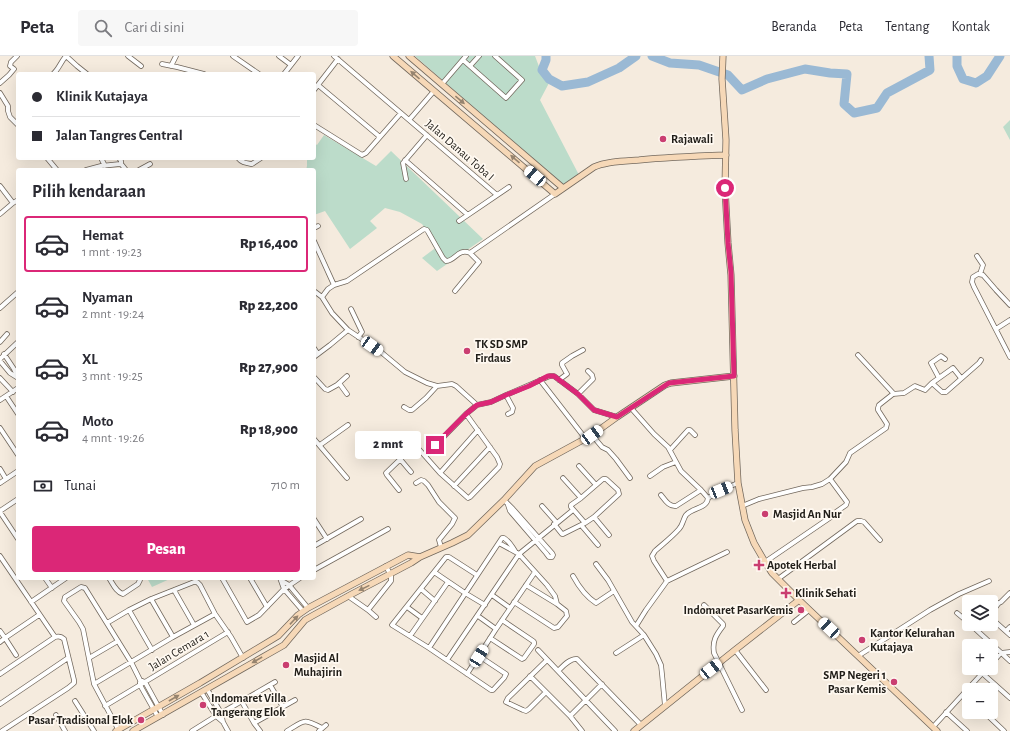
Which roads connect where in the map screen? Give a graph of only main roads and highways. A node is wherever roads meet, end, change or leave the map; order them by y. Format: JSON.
{"nodes":[{"id":1,"x":393,"y":56,"type":"edge"},
{"id":2,"x":409,"y":56,"type":"edge"},
{"id":3,"x":723,"y":56,"type":"edge"},
{"id":4,"x":449,"y":90,"type":"junction"},
{"id":5,"x":442,"y":98,"type":"junction"},
{"id":6,"x":726,"y":154,"type":"junction"},
{"id":7,"x":563,"y":188,"type":"junction"},
{"id":8,"x":734,"y":376,"type":"junction"},
{"id":9,"x":420,"y":557,"type":"junction"},
{"id":10,"x":376,"y":572,"type":"junction"},
{"id":11,"x":381,"y":579,"type":"junction"},
{"id":12,"x":347,"y":587,"type":"junction"},
{"id":13,"x":350,"y":595,"type":"junction"},
{"id":14,"x":799,"y":600,"type":"junction"},
{"id":15,"x":278,"y":636,"type":"junction"},
{"id":16,"x":284,"y":645,"type":"junction"},
{"id":17,"x":200,"y":683,"type":"junction"},
{"id":18,"x":204,"y":691,"type":"junction"},
{"id":19,"x":935,"y":729,"type":"edge"},
{"id":20,"x":117,"y":730,"type":"edge"},
{"id":21,"x":133,"y":731,"type":"edge"},
{"id":22,"x":634,"y":731,"type":"edge"}],
"edges":[{"from":5,"to":1,"type":"main road","one_way":true},
{"from":2,"to":4,"type":"main road"},
{"from":3,"to":6,"type":"main road"},
{"from":4,"to":5,"type":"main road"},
{"from":4,"to":7,"type":"main road","one_way":true},
{"from":7,"to":5,"type":"main road","one_way":true},
{"from":6,"to":7,"type":"main road"},
{"from":6,"to":8,"type":"main road"},
{"from":8,"to":9,"type":"main road"},
{"from":8,"to":14,"type":"main road"},
{"from":9,"to":10,"type":"main road"},
{"from":9,"to":11,"type":"main road"},
{"from":10,"to":11,"type":"main road"},
{"from":10,"to":12,"type":"main road"},
{"from":11,"to":13,"type":"main road","one_way":true},
{"from":12,"to":13,"type":"main road"},
{"from":15,"to":12,"type":"main road","one_way":true},
{"from":13,"to":16,"type":"main road"},
{"from":14,"to":19,"type":"main road"},
{"from":14,"to":22,"type":"main road"},
{"from":15,"to":16,"type":"main road"},
{"from":15,"to":17,"type":"main road"},
{"from":16,"to":18,"type":"main road","one_way":true},
{"from":17,"to":18,"type":"main road"},
{"from":20,"to":17,"type":"main road","one_way":true},
{"from":18,"to":21,"type":"main road"}]}
